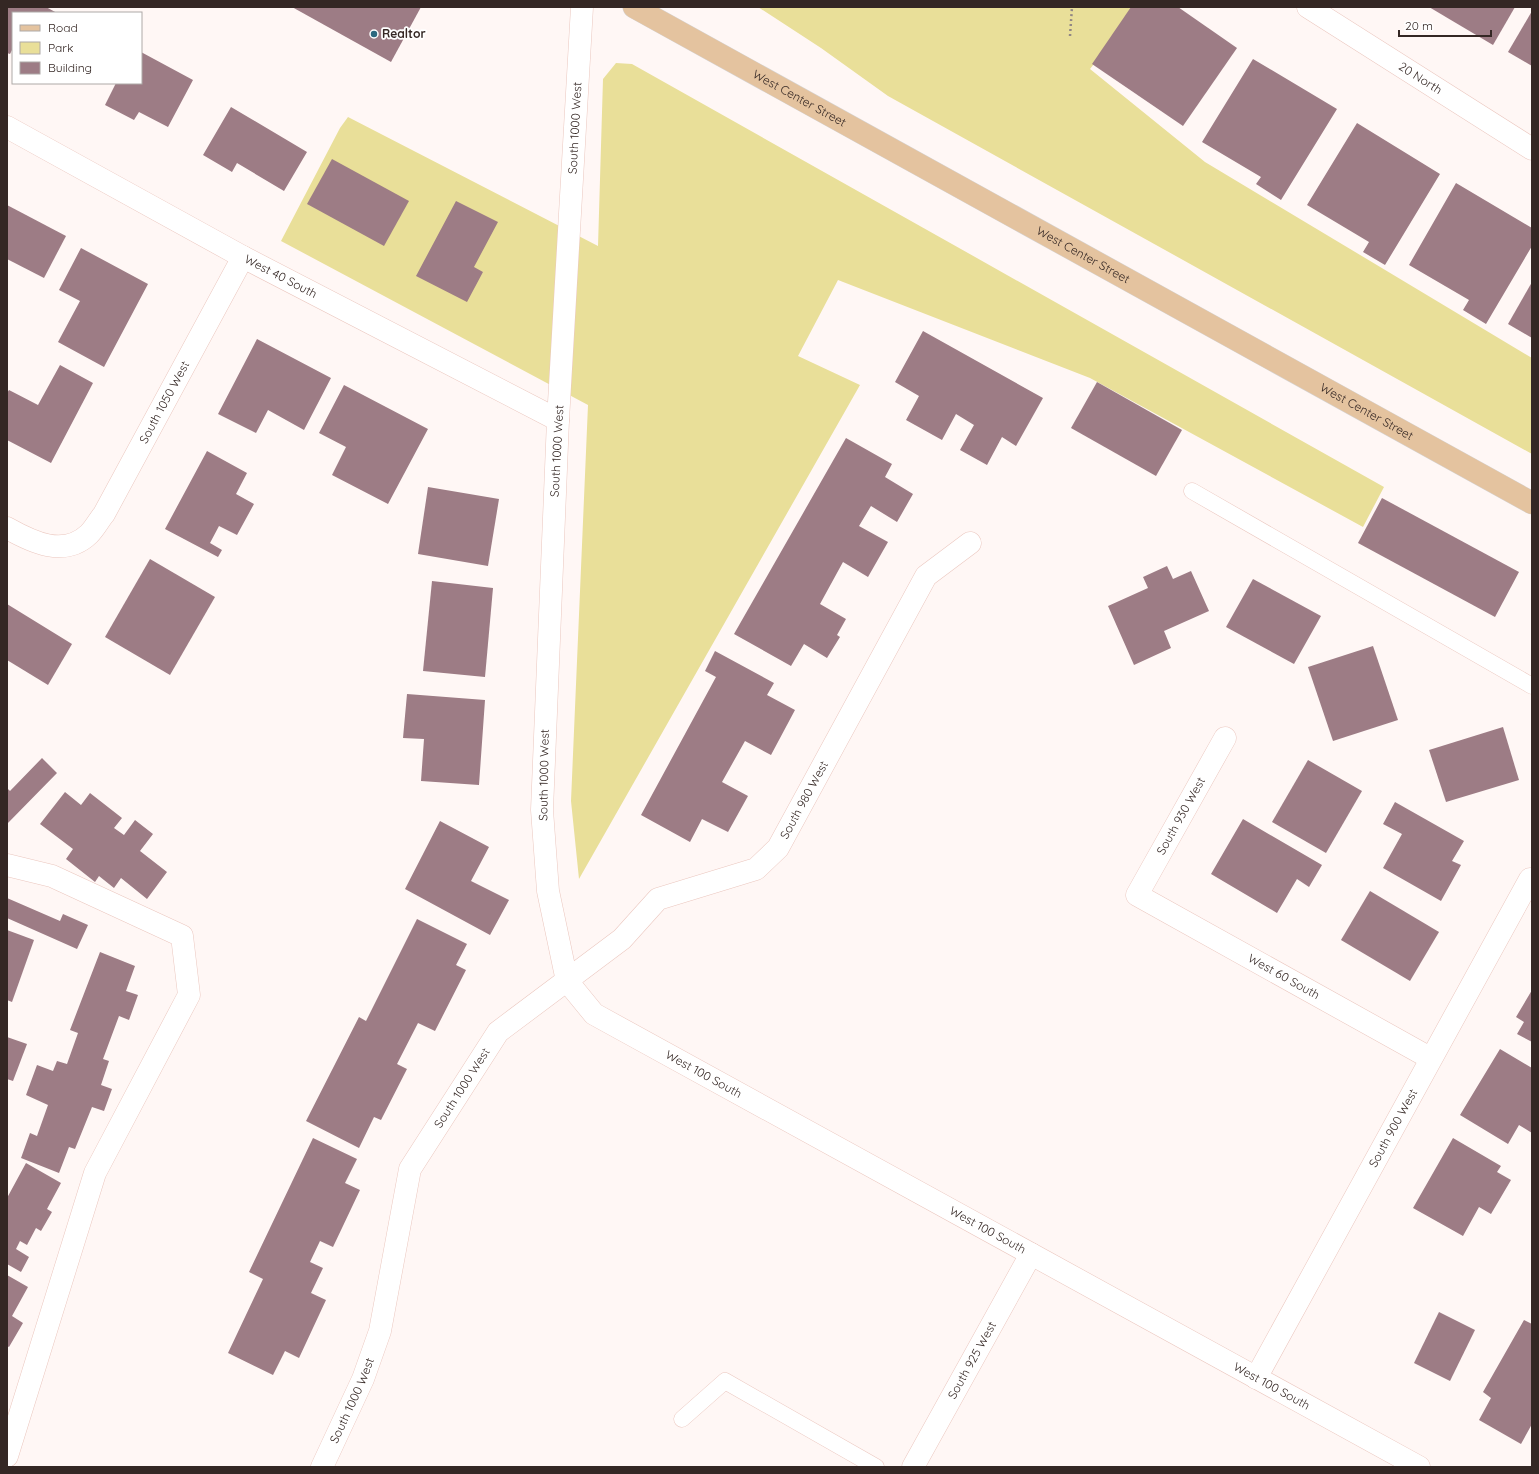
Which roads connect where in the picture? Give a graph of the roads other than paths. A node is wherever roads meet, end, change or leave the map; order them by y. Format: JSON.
{"nodes":[{"id":1,"x":582,"y":7,"type":"edge"},
{"id":2,"x":634,"y":7,"type":"edge"},
{"id":3,"x":1308,"y":7,"type":"edge"},
{"id":4,"x":7,"y":127,"type":"edge"},
{"id":5,"x":1532,"y":149,"type":"edge"},
{"id":6,"x":243,"y":257,"type":"junction"},
{"id":7,"x":558,"y":420,"type":"junction"},
{"id":8,"x":1192,"y":492,"type":"dead end"},
{"id":9,"x":1532,"y":503,"type":"edge"},
{"id":10,"x":7,"y":528,"type":"edge"},
{"id":11,"x":970,"y":543,"type":"dead end"},
{"id":12,"x":1532,"y":686,"type":"edge"},
{"id":13,"x":1225,"y":738,"type":"dead end"},
{"id":14,"x":7,"y":865,"type":"edge"},
{"id":15,"x":1531,"y":879,"type":"edge"},
{"id":16,"x":1137,"y":895,"type":"joint"},
{"id":17,"x":567,"y":981,"type":"junction"},
{"id":18,"x":1430,"y":1058,"type":"junction"},
{"id":19,"x":1031,"y":1254,"type":"junction"},
{"id":20,"x":1256,"y":1378,"type":"junction"},
{"id":21,"x":682,"y":1419,"type":"dead end"},
{"id":22,"x":7,"y":1456,"type":"edge"},
{"id":23,"x":322,"y":1467,"type":"edge"},
{"id":24,"x":876,"y":1467,"type":"edge"},
{"id":25,"x":913,"y":1467,"type":"edge"},
{"id":26,"x":1419,"y":1467,"type":"edge"}],
"edges":[{"from":1,"to":7,"type":"street","name":"South 1000 West"},
{"from":2,"to":9,"type":"main road","name":"West Center Street"},
{"from":3,"to":5,"type":"street","name":"20 North"},
{"from":4,"to":6,"type":"street","name":"West 40 South"},
{"from":6,"to":7,"type":"street","name":"West 40 South"},
{"from":6,"to":10,"type":"street","name":"South 1050 West"},
{"from":7,"to":17,"type":"street","name":"South 1000 West"},
{"from":8,"to":12,"type":"lane"},
{"from":11,"to":17,"type":"street","name":"South 980 West"},
{"from":13,"to":16,"type":"street","name":"South 930 West"},
{"from":14,"to":22,"type":"street"},
{"from":15,"to":18,"type":"street","name":"South 900 West"},
{"from":16,"to":18,"type":"street","name":"West 60 South"},
{"from":17,"to":19,"type":"street","name":"West 100 South"},
{"from":17,"to":23,"type":"street","name":"South 1000 West"},
{"from":18,"to":20,"type":"street","name":"South 900 West"},
{"from":19,"to":20,"type":"street","name":"West 100 South"},
{"from":19,"to":25,"type":"street","name":"South 925 West"},
{"from":20,"to":26,"type":"street","name":"West 100 South"},
{"from":21,"to":24,"type":"lane"}]}
